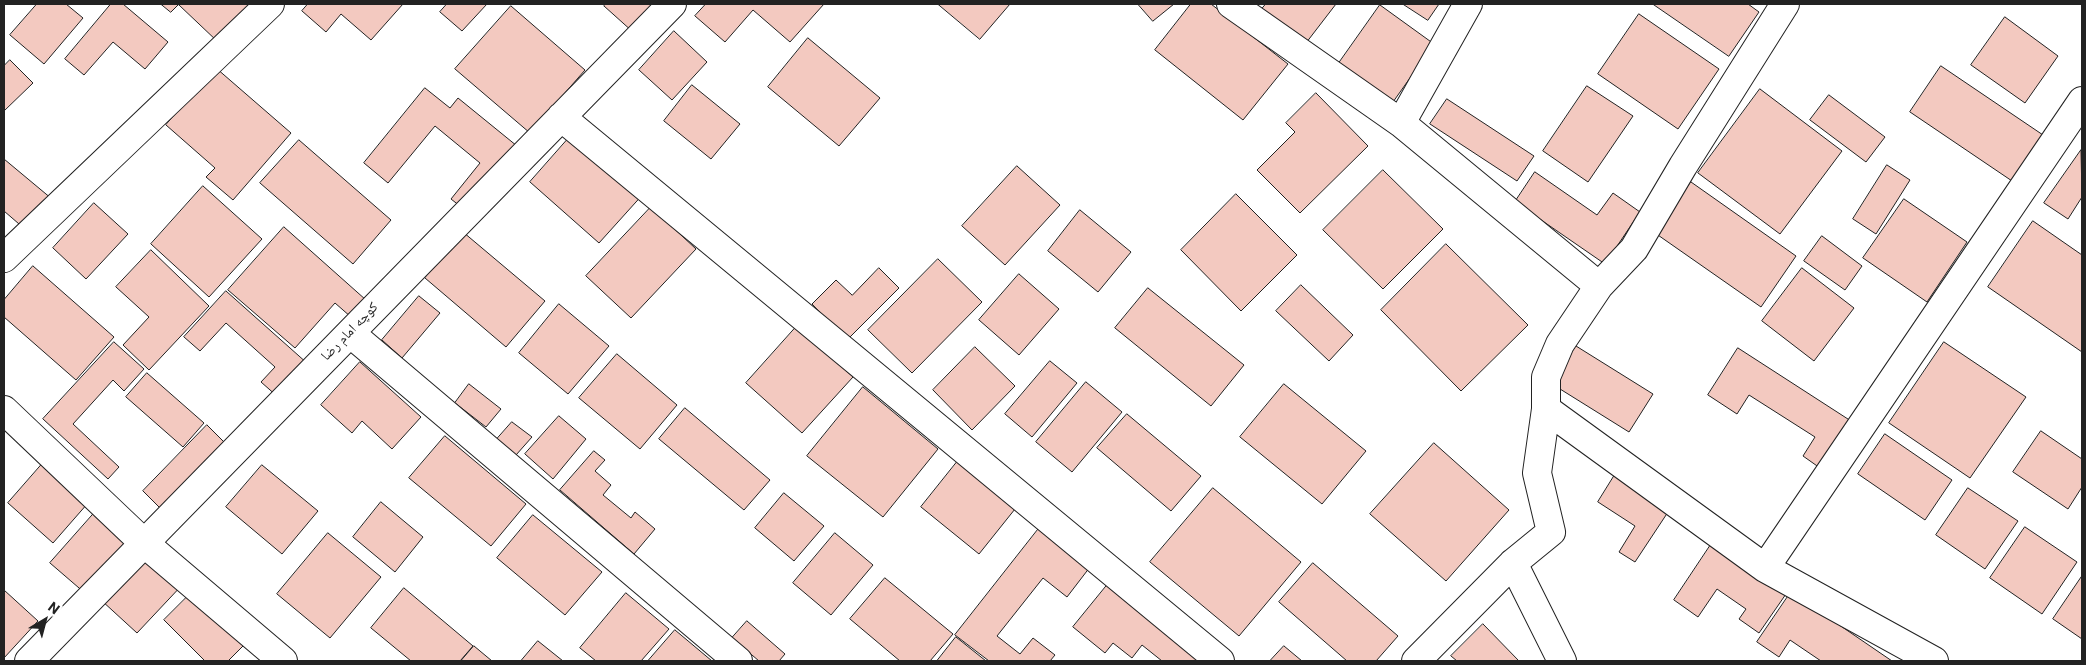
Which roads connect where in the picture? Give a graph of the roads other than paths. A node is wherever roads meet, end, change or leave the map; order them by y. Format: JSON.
{"nodes":[{"id":1,"x":270,"y":4,"type":"edge"},
{"id":2,"x":672,"y":4,"type":"edge"},
{"id":3,"x":1231,"y":4,"type":"edge"},
{"id":4,"x":1468,"y":4,"type":"edge"},
{"id":5,"x":1785,"y":4,"type":"edge"},
{"id":6,"x":2082,"y":101,"type":"edge"},
{"id":7,"x":561,"y":117,"type":"junction"},
{"id":8,"x":1401,"y":123,"type":"junction"},
{"id":9,"x":4,"y":258,"type":"edge"},
{"id":10,"x":1599,"y":286,"type":"junction"},
{"id":11,"x":350,"y":333,"type":"junction"},
{"id":12,"x":1546,"y":409,"type":"junction"},
{"id":13,"x":4,"y":410,"type":"edge"},
{"id":14,"x":144,"y":543,"type":"junction"},
{"id":15,"x":1513,"y":563,"type":"junction"},
{"id":16,"x":1765,"y":568,"type":"junction"},
{"id":17,"x":29,"y":661,"type":"edge"},
{"id":18,"x":283,"y":661,"type":"edge"},
{"id":19,"x":738,"y":661,"type":"edge"},
{"id":20,"x":1220,"y":661,"type":"edge"},
{"id":21,"x":1416,"y":661,"type":"edge"},
{"id":22,"x":1562,"y":661,"type":"edge"},
{"id":23,"x":1934,"y":661,"type":"edge"}],
"edges":[{"from":1,"to":9,"type":"street"},
{"from":2,"to":7,"type":"street","name":"کوچه امام رضا"},
{"from":3,"to":8,"type":"street"},
{"from":4,"to":8,"type":"street"},
{"from":5,"to":10,"type":"street"},
{"from":6,"to":16,"type":"street"},
{"from":7,"to":11,"type":"street","name":"کوچه امام رضا"},
{"from":7,"to":20,"type":"street"},
{"from":8,"to":10,"type":"street"},
{"from":10,"to":12,"type":"street"},
{"from":11,"to":14,"type":"street","name":"کوچه امام رضا"},
{"from":11,"to":19,"type":"street"},
{"from":12,"to":15,"type":"street"},
{"from":12,"to":16,"type":"street"},
{"from":13,"to":14,"type":"street"},
{"from":14,"to":17,"type":"street","name":"کوچه امام رضا"},
{"from":14,"to":18,"type":"street"},
{"from":15,"to":21,"type":"street"},
{"from":15,"to":22,"type":"street"},
{"from":16,"to":23,"type":"street"}]}
